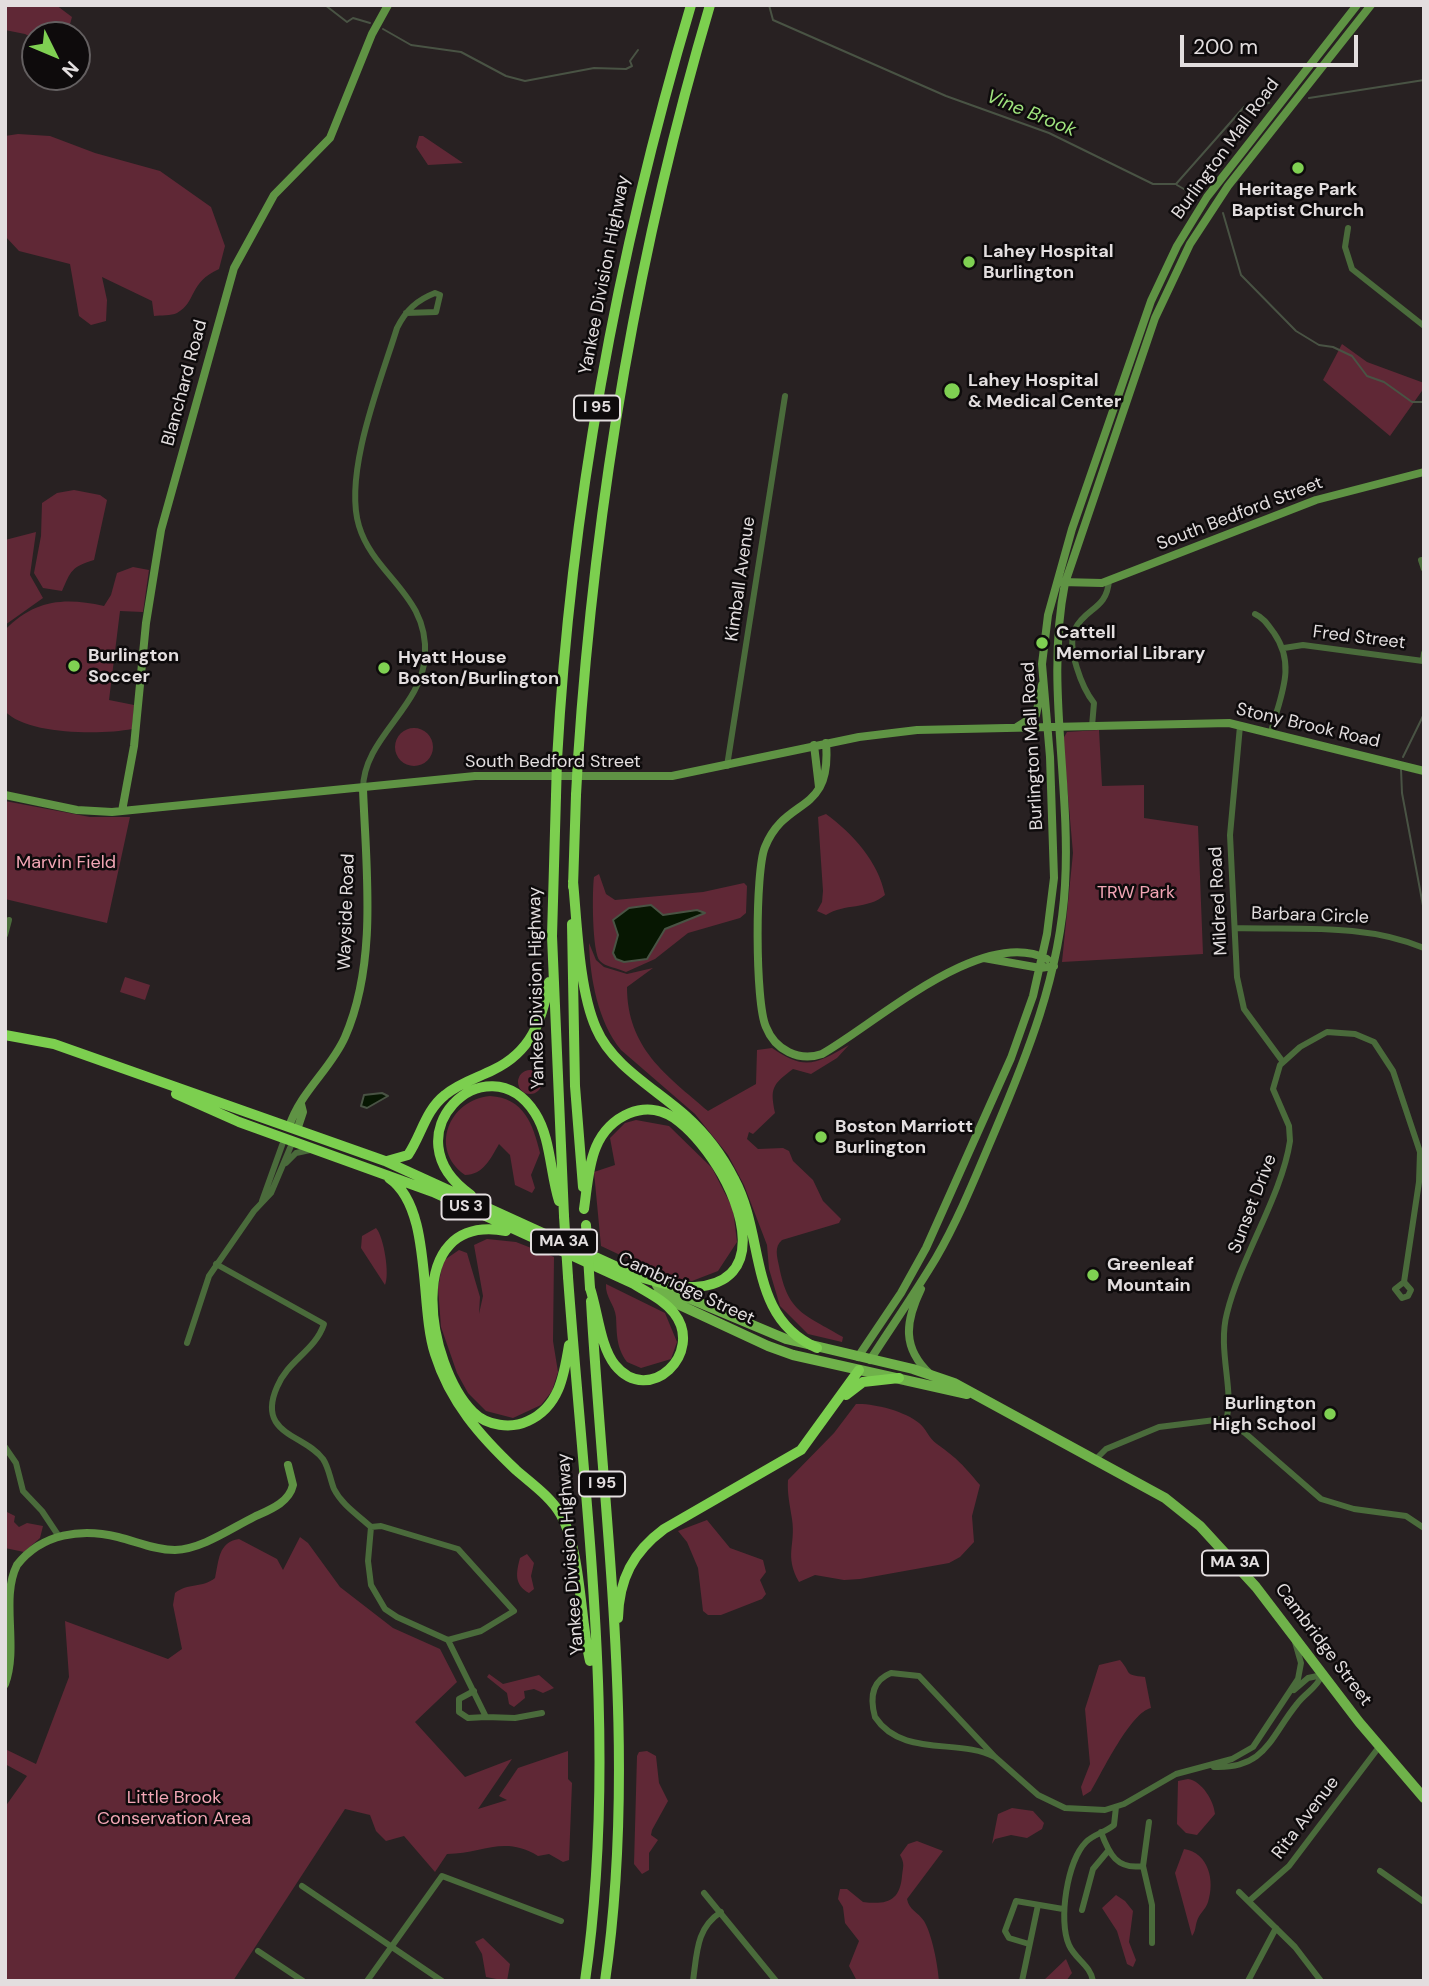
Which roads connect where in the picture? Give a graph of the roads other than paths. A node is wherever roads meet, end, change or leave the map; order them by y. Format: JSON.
{"nodes":[{"id":1,"x":388,"y":5,"type":"edge"},
{"id":2,"x":691,"y":5,"type":"edge"},
{"id":3,"x":710,"y":5,"type":"edge"},
{"id":4,"x":1350,"y":5,"type":"edge"},
{"id":5,"x":1357,"y":5,"type":"edge"},
{"id":6,"x":1371,"y":5,"type":"edge"},
{"id":7,"x":1339,"y":29,"type":"junction"},
{"id":8,"x":1348,"y":228,"type":"dead end"},
{"id":9,"x":406,"y":313,"type":"junction"},
{"id":10,"x":1424,"y":326,"type":"edge"},
{"id":11,"x":785,"y":396,"type":"dead end"},
{"id":12,"x":1424,"y":472,"type":"edge"},
{"id":13,"x":1421,"y":561,"type":"dead end"},
{"id":14,"x":1424,"y":569,"type":"edge"},
{"id":15,"x":1109,"y":580,"type":"junction"},
{"id":16,"x":1061,"y":582,"type":"junction"},
{"id":17,"x":1255,"y":614,"type":"dead end"},
{"id":18,"x":1284,"y":648,"type":"junction"},
{"id":19,"x":1424,"y":653,"type":"edge"},
{"id":20,"x":1043,"y":679,"type":"junction"},
{"id":21,"x":1092,"y":726,"type":"junction"},
{"id":22,"x":1240,"y":726,"type":"junction"},
{"id":23,"x":1053,"y":728,"type":"junction"},
{"id":24,"x":1009,"y":729,"type":"junction"},
{"id":25,"x":1271,"y":732,"type":"junction"},
{"id":26,"x":826,"y":743,"type":"junction"},
{"id":27,"x":814,"y":745,"type":"junction"},
{"id":28,"x":727,"y":766,"type":"junction"},
{"id":29,"x":1424,"y":771,"type":"edge"},
{"id":30,"x":363,"y":789,"type":"junction"},
{"id":31,"x":818,"y":793,"type":"junction"},
{"id":32,"x":5,"y":795,"type":"edge"},
{"id":33,"x":122,"y":811,"type":"junction"},
{"id":34,"x":573,"y":881,"type":"junction"},
{"id":35,"x":9,"y":920,"type":"dead end"},
{"id":36,"x":1236,"y":928,"type":"junction"},
{"id":37,"x":5,"y":935,"type":"edge"},
{"id":38,"x":1424,"y":948,"type":"edge"},
{"id":39,"x":1043,"y":957,"type":"junction"},
{"id":40,"x":978,"y":958,"type":"junction"},
{"id":41,"x":553,"y":959,"type":"junction"},
{"id":42,"x":1054,"y":966,"type":"junction"},
{"id":43,"x":1040,"y":968,"type":"junction"},
{"id":44,"x":5,"y":1035,"type":"edge"},
{"id":45,"x":1283,"y":1062,"type":"junction"},
{"id":46,"x":291,"y":1133,"type":"junction"},
{"id":47,"x":322,"y":1151,"type":"junction"},
{"id":48,"x":384,"y":1161,"type":"junction"},
{"id":49,"x":283,"y":1167,"type":"junction"},
{"id":50,"x":375,"y":1170,"type":"junction"},
{"id":51,"x":262,"y":1201,"type":"junction"},
{"id":52,"x":491,"y":1209,"type":"junction"},
{"id":53,"x":584,"y":1209,"type":"junction"},
{"id":54,"x":564,"y":1216,"type":"junction"},
{"id":55,"x":529,"y":1236,"type":"junction"},
{"id":56,"x":934,"y":1261,"type":"junction"},
{"id":57,"x":216,"y":1264,"type":"junction"},
{"id":58,"x":636,"y":1280,"type":"junction"},
{"id":59,"x":1404,"y":1282,"type":"dead end"},
{"id":60,"x":590,"y":1288,"type":"junction"},
{"id":61,"x":572,"y":1328,"type":"junction"},
{"id":62,"x":187,"y":1343,"type":"dead end"},
{"id":63,"x":817,"y":1348,"type":"junction"},
{"id":64,"x":858,"y":1357,"type":"junction"},
{"id":65,"x":870,"y":1360,"type":"junction"},
{"id":66,"x":859,"y":1370,"type":"junction"},
{"id":67,"x":930,"y":1374,"type":"junction"},
{"id":68,"x":899,"y":1378,"type":"junction"},
{"id":69,"x":971,"y":1394,"type":"junction"},
{"id":70,"x":1226,"y":1420,"type":"junction"},
{"id":71,"x":821,"y":1424,"type":"junction"},
{"id":72,"x":5,"y":1447,"type":"edge"},
{"id":73,"x":1096,"y":1460,"type":"junction"},
{"id":74,"x":288,"y":1465,"type":"dead end"},
{"id":75,"x":372,"y":1527,"type":"junction"},
{"id":76,"x":1424,"y":1528,"type":"edge"},
{"id":77,"x":58,"y":1535,"type":"junction"},
{"id":78,"x":1294,"y":1636,"type":"junction"},
{"id":79,"x":448,"y":1640,"type":"junction"},
{"id":80,"x":1322,"y":1675,"type":"junction"},
{"id":81,"x":616,"y":1680,"type":"junction"},
{"id":82,"x":5,"y":1684,"type":"edge"},
{"id":83,"x":474,"y":1691,"type":"junction"},
{"id":84,"x":597,"y":1692,"type":"junction"},
{"id":85,"x":1283,"y":1703,"type":"junction"},
{"id":86,"x":542,"y":1713,"type":"dead end"},
{"id":87,"x":486,"y":1717,"type":"junction"},
{"id":88,"x":1379,"y":1747,"type":"junction"},
{"id":89,"x":995,"y":1756,"type":"junction"},
{"id":90,"x":1208,"y":1766,"type":"junction"},
{"id":91,"x":1424,"y":1798,"type":"edge"},
{"id":92,"x":1116,"y":1807,"type":"junction"},
{"id":93,"x":1149,"y":1822,"type":"dead end"},
{"id":94,"x":1101,"y":1832,"type":"junction"},
{"id":95,"x":1108,"y":1851,"type":"junction"},
{"id":96,"x":1143,"y":1866,"type":"junction"},
{"id":97,"x":1380,"y":1871,"type":"dead end"},
{"id":98,"x":302,"y":1886,"type":"dead end"},
{"id":99,"x":1239,"y":1892,"type":"dead end"},
{"id":100,"x":704,"y":1894,"type":"dead end"},
{"id":101,"x":1249,"y":1901,"type":"junction"},
{"id":102,"x":1424,"y":1902,"type":"edge"},
{"id":103,"x":1038,"y":1905,"type":"junction"},
{"id":104,"x":1063,"y":1909,"type":"junction"},
{"id":105,"x":1082,"y":1910,"type":"dead end"},
{"id":106,"x":722,"y":1912,"type":"junction"},
{"id":107,"x":561,"y":1921,"type":"dead end"},
{"id":108,"x":1276,"y":1928,"type":"junction"},
{"id":109,"x":1152,"y":1943,"type":"dead end"},
{"id":110,"x":1029,"y":1944,"type":"junction"},
{"id":111,"x":391,"y":1945,"type":"junction"},
{"id":112,"x":258,"y":1951,"type":"dead end"},
{"id":113,"x":303,"y":1981,"type":"edge"},
{"id":114,"x":367,"y":1981,"type":"edge"},
{"id":115,"x":442,"y":1981,"type":"edge"},
{"id":116,"x":585,"y":1981,"type":"edge"},
{"id":117,"x":605,"y":1981,"type":"edge"},
{"id":118,"x":693,"y":1981,"type":"edge"},
{"id":119,"x":776,"y":1981,"type":"edge"},
{"id":120,"x":1022,"y":1981,"type":"edge"},
{"id":121,"x":1093,"y":1981,"type":"edge"},
{"id":122,"x":1248,"y":1981,"type":"edge"},
{"id":123,"x":1321,"y":1981,"type":"edge"}],
"edges":[{"from":1,"to":33,"type":"main road","name":"Blanchard Road"},
{"from":2,"to":41,"type":"highway","name":"Yankee Division Highway","number":"I 95","bridge":true},
{"from":3,"to":34,"type":"highway","name":"Yankee Division Highway","number":"I 95","bridge":true},
{"from":4,"to":7,"type":"main road"},
{"from":5,"to":7,"type":"main road","name":"Burlington Mall Road"},
{"from":6,"to":16,"type":"main road","name":"Burlington Mall Road"},
{"from":7,"to":16,"type":"main road","name":"Burlington Mall Road"},
{"from":8,"to":10,"type":"street"},
{"from":9,"to":9,"type":"street"},
{"from":9,"to":30,"type":"street"},
{"from":11,"to":28,"type":"street","name":"Kimball Avenue"},
{"from":12,"to":15,"type":"main road","name":"South Bedford Street"},
{"from":13,"to":14,"type":"street"},
{"from":15,"to":16,"type":"main road","name":"South Bedford Street"},
{"from":15,"to":21,"type":"street"},
{"from":16,"to":20,"type":"main road","name":"Burlington Mall Road"},
{"from":16,"to":23,"type":"main road","name":"Burlington Mall Road"},
{"from":17,"to":18,"type":"street"},
{"from":18,"to":19,"type":"street","name":"Fred Street"},
{"from":18,"to":25,"type":"street"},
{"from":20,"to":23,"type":"main road","name":"Burlington Mall Road"},
{"from":20,"to":24,"type":"main road"},
{"from":21,"to":22,"type":"main road","name":"Stony Brook Road"},
{"from":21,"to":23,"type":"main road","name":"Stony Brook Road"},
{"from":22,"to":25,"type":"main road","name":"Stony Brook Road"},
{"from":22,"to":36,"type":"street","name":"Mildred Road"},
{"from":23,"to":24,"type":"main road","name":"South Bedford Street"},
{"from":23,"to":39,"type":"main road","name":"Burlington Mall Road"},
{"from":23,"to":42,"type":"main road","name":"Burlington Mall Road"},
{"from":24,"to":26,"type":"main road","name":"South Bedford Street"},
{"from":25,"to":29,"type":"main road","name":"Stony Brook Road"},
{"from":26,"to":27,"type":"main road","name":"South Bedford Street"},
{"from":26,"to":31,"type":"main road"},
{"from":27,"to":28,"type":"main road","name":"South Bedford Street"},
{"from":27,"to":31,"type":"main road"},
{"from":28,"to":30,"type":"main road","name":"South Bedford Street"},
{"from":30,"to":33,"type":"main road","name":"South Bedford Street"},
{"from":30,"to":46,"type":"main road","name":"Wayside Road"},
{"from":31,"to":40,"type":"main road"},
{"from":32,"to":33,"type":"main road","name":"South Bedford Street"},
{"from":34,"to":53,"type":"highway","name":"Yankee Division Highway","number":"I 95"},
{"from":34,"to":63,"type":"highway"},
{"from":35,"to":37,"type":"street"},
{"from":36,"to":38,"type":"street","name":"Barbara Circle"},
{"from":36,"to":45,"type":"street","name":"Mildred Road"},
{"from":39,"to":40,"type":"main road"},
{"from":39,"to":42,"type":"main road"},
{"from":39,"to":43,"type":"main road","name":"Burlington Mall Road"},
{"from":40,"to":43,"type":"main road"},
{"from":41,"to":48,"type":"highway"},
{"from":41,"to":54,"type":"highway","name":"Yankee Division Highway","number":"I 95"},
{"from":42,"to":43,"type":"main road"},
{"from":42,"to":56,"type":"main road","name":"Burlington Mall Road"},
{"from":43,"to":64,"type":"main road","name":"Burlington Mall Road"},
{"from":44,"to":46,"type":"highway","name":"Cambridge Street","number":"US 3"},
{"from":45,"to":59,"type":"street"},
{"from":45,"to":70,"type":"street","name":"Sunset Drive"},
{"from":46,"to":47,"type":"highway","name":"Cambridge Street","number":"US 3"},
{"from":46,"to":48,"type":"highway","name":"Cambridge Street","number":"US 3"},
{"from":46,"to":49,"type":"street"},
{"from":46,"to":51,"type":"street"},
{"from":47,"to":49,"type":"street"},
{"from":47,"to":50,"type":"highway","name":"Cambridge Street","number":"US 3"},
{"from":48,"to":52,"type":"highway","name":"Cambridge Street","number":"MA 3A"},
{"from":49,"to":51,"type":"street"},
{"from":50,"to":55,"type":"highway","name":"Cambridge Street","number":"US 3"},
{"from":50,"to":84,"type":"highway"},
{"from":51,"to":57,"type":"street"},
{"from":52,"to":54,"type":"highway"},
{"from":52,"to":58,"type":"highway","name":"Cambridge Street","number":"MA 3A"},
{"from":53,"to":58,"type":"highway"},
{"from":53,"to":60,"type":"highway","name":"Yankee Division Highway","number":"I 95","bridge":true},
{"from":54,"to":61,"type":"highway","name":"Yankee Division Highway","number":"I 95","bridge":true},
{"from":55,"to":58,"type":"highway","name":"Cambridge Street","number":"US 3"},
{"from":55,"to":61,"type":"highway"},
{"from":56,"to":65,"type":"main road","name":"Burlington Mall Road"},
{"from":56,"to":67,"type":"main road","name":"Burlington Mall Road"},
{"from":57,"to":62,"type":"street"},
{"from":57,"to":75,"type":"street"},
{"from":58,"to":60,"type":"highway","number":"US 3"},
{"from":58,"to":63,"type":"main road","name":"Cambridge Street","number":"MA 3A"},
{"from":58,"to":66,"type":"main road","name":"Cambridge Street","number":"MA 3A"},
{"from":60,"to":81,"type":"highway","name":"Yankee Division Highway","number":"I 95"},
{"from":61,"to":84,"type":"highway","name":"Yankee Division Highway","number":"I 95"},
{"from":63,"to":64,"type":"main road","name":"Cambridge Street","number":"MA 3A"},
{"from":64,"to":65,"type":"main road","name":"Cambridge Street","number":"MA 3A"},
{"from":64,"to":66,"type":"main road"},
{"from":65,"to":66,"type":"main road"},
{"from":65,"to":67,"type":"main road","name":"Cambridge Street","number":"MA 3A"},
{"from":66,"to":68,"type":"main road","name":"Cambridge Street","number":"MA 3A"},
{"from":66,"to":71,"type":"highway"},
{"from":67,"to":69,"type":"main road","name":"Cambridge Street","number":"MA 3A"},
{"from":68,"to":69,"type":"main road","name":"Cambridge Street","number":"MA 3A"},
{"from":68,"to":71,"type":"highway"},
{"from":69,"to":73,"type":"main road","name":"Cambridge Street","number":"MA 3A"},
{"from":70,"to":73,"type":"street"},
{"from":70,"to":76,"type":"street"},
{"from":71,"to":81,"type":"highway"},
{"from":72,"to":77,"type":"street"},
{"from":73,"to":78,"type":"main road","name":"Cambridge Street","number":"MA 3A"},
{"from":74,"to":77,"type":"main road"},
{"from":75,"to":79,"type":"street"},
{"from":75,"to":79,"type":"street"},
{"from":77,"to":82,"type":"main road"},
{"from":78,"to":80,"type":"main road","name":"Cambridge Street","number":"MA 3A"},
{"from":78,"to":85,"type":"street"},
{"from":79,"to":83,"type":"street"},
{"from":80,"to":85,"type":"street"},
{"from":80,"to":88,"type":"main road","name":"Cambridge Street","number":"MA 3A"},
{"from":80,"to":90,"type":"street"},
{"from":81,"to":117,"type":"highway","name":"Yankee Division Highway","number":"I 95"},
{"from":83,"to":87,"type":"street"},
{"from":83,"to":87,"type":"street"},
{"from":84,"to":116,"type":"highway","name":"Yankee Division Highway","number":"I 95"},
{"from":85,"to":90,"type":"street"},
{"from":86,"to":87,"type":"street"},
{"from":88,"to":91,"type":"main road","name":"Cambridge Street","number":"MA 3A"},
{"from":88,"to":101,"type":"street","name":"Rita Avenue"},
{"from":89,"to":89,"type":"street"},
{"from":89,"to":92,"type":"street"},
{"from":90,"to":92,"type":"street"},
{"from":92,"to":94,"type":"street"},
{"from":93,"to":96,"type":"street"},
{"from":94,"to":95,"type":"street"},
{"from":94,"to":104,"type":"street"},
{"from":95,"to":96,"type":"street"},
{"from":95,"to":105,"type":"street"},
{"from":96,"to":109,"type":"street"},
{"from":97,"to":102,"type":"street"},
{"from":98,"to":111,"type":"street"},
{"from":99,"to":101,"type":"street"},
{"from":100,"to":106,"type":"street"},
{"from":101,"to":108,"type":"street"},
{"from":103,"to":104,"type":"street"},
{"from":103,"to":110,"type":"street"},
{"from":103,"to":110,"type":"street"},
{"from":104,"to":121,"type":"street"},
{"from":106,"to":118,"type":"street"},
{"from":106,"to":119,"type":"street"},
{"from":107,"to":111,"type":"street"},
{"from":108,"to":122,"type":"street"},
{"from":108,"to":123,"type":"street"},
{"from":110,"to":120,"type":"street"},
{"from":111,"to":114,"type":"street"},
{"from":111,"to":115,"type":"street"},
{"from":112,"to":113,"type":"street"}]}
